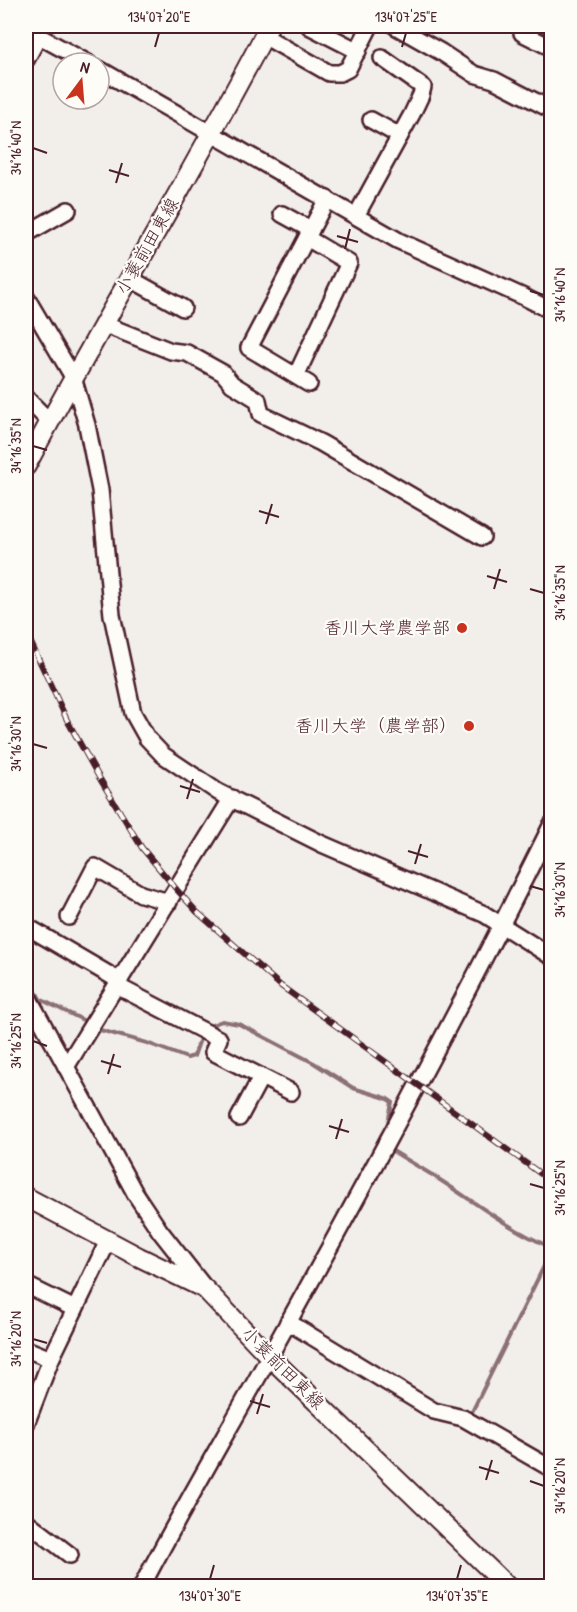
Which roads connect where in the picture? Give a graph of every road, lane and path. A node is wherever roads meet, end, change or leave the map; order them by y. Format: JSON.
{"nodes":[{"id":1,"x":309,"y":26,"type":"edge"},
{"id":2,"x":370,"y":26,"type":"edge"},
{"id":3,"x":395,"y":26,"type":"edge"},
{"id":4,"x":525,"y":26,"type":"edge"},
{"id":5,"x":266,"y":31,"type":"edge"},
{"id":6,"x":40,"y":32,"type":"edge"},
{"id":7,"x":552,"y":48,"type":"edge"},
{"id":8,"x":69,"y":51,"type":"edge"},
{"id":9,"x":357,"y":51,"type":"junction"},
{"id":10,"x":382,"y":58,"type":"dead end"},
{"id":11,"x":26,"y":60,"type":"edge"},
{"id":12,"x":111,"y":76,"type":"edge"},
{"id":13,"x":552,"y":110,"type":"edge"},
{"id":14,"x":371,"y":120,"type":"dead end"},
{"id":15,"x":211,"y":133,"type":"junction"},
{"id":16,"x":400,"y":136,"type":"junction"},
{"id":17,"x":327,"y":199,"type":"junction"},
{"id":18,"x":68,"y":210,"type":"dead end"},
{"id":19,"x":282,"y":214,"type":"dead end"},
{"id":20,"x":356,"y":216,"type":"junction"},
{"id":21,"x":26,"y":234,"type":"edge"},
{"id":22,"x":309,"y":234,"type":"junction"},
{"id":23,"x":129,"y":278,"type":"junction"},
{"id":24,"x":26,"y":297,"type":"edge"},
{"id":25,"x":183,"y":308,"type":"dead end"},
{"id":26,"x":552,"y":311,"type":"edge"},
{"id":27,"x":103,"y":324,"type":"junction"},
{"id":28,"x":73,"y":377,"type":"junction"},
{"id":29,"x":26,"y":398,"type":"edge"},
{"id":30,"x":49,"y":421,"type":"junction"},
{"id":31,"x":26,"y":466,"type":"edge"},
{"id":32,"x":482,"y":537,"type":"dead end"},
{"id":33,"x":232,"y":798,"type":"junction"},
{"id":34,"x":552,"y":824,"type":"edge"},
{"id":35,"x":169,"y":902,"type":"junction"},
{"id":36,"x":69,"y":917,"type":"dead end"},
{"id":37,"x":26,"y":926,"type":"edge"},
{"id":38,"x":502,"y":926,"type":"junction"},
{"id":39,"x":552,"y":957,"type":"edge"},
{"id":40,"x":119,"y":983,"type":"junction"},
{"id":41,"x":26,"y":993,"type":"edge"},
{"id":42,"x":66,"y":1067,"type":"junction"},
{"id":43,"x":261,"y":1077,"type":"junction"},
{"id":44,"x":291,"y":1092,"type":"dead end"},
{"id":45,"x":239,"y":1118,"type":"dead end"},
{"id":46,"x":26,"y":1197,"type":"edge"},
{"id":47,"x":108,"y":1241,"type":"junction"},
{"id":48,"x":26,"y":1285,"type":"edge"},
{"id":49,"x":205,"y":1290,"type":"junction"},
{"id":50,"x":75,"y":1309,"type":"junction"},
{"id":51,"x":288,"y":1322,"type":"junction"},
{"id":52,"x":26,"y":1349,"type":"edge"},
{"id":53,"x":270,"y":1356,"type":"junction"},
{"id":54,"x":51,"y":1359,"type":"junction"},
{"id":55,"x":26,"y":1424,"type":"edge"},
{"id":56,"x":552,"y":1469,"type":"edge"},
{"id":57,"x":26,"y":1521,"type":"edge"},
{"id":58,"x":70,"y":1555,"type":"dead end"},
{"id":59,"x":142,"y":1587,"type":"edge"},
{"id":60,"x":507,"y":1587,"type":"edge"}],
"edges":[{"from":1,"to":9,"type":"street"},
{"from":2,"to":9,"type":"street"},
{"from":3,"to":13,"type":"street"},
{"from":4,"to":7,"type":"street"},
{"from":5,"to":9,"type":"street"},
{"from":5,"to":15,"type":"main road","name":"小蓑前田東線"},
{"from":6,"to":8,"type":"street"},
{"from":6,"to":11,"type":"street"},
{"from":10,"to":16,"type":"street"},
{"from":12,"to":15,"type":"street"},
{"from":14,"to":16,"type":"street"},
{"from":15,"to":17,"type":"street"},
{"from":15,"to":23,"type":"main road","name":"小蓑前田東線"},
{"from":16,"to":20,"type":"street"},
{"from":17,"to":20,"type":"street"},
{"from":17,"to":22,"type":"street"},
{"from":18,"to":21,"type":"street"},
{"from":19,"to":22,"type":"street"},
{"from":20,"to":26,"type":"street"},
{"from":22,"to":22,"type":"street"},
{"from":23,"to":25,"type":"street"},
{"from":23,"to":27,"type":"main road","name":"小蓑前田東線"},
{"from":24,"to":28,"type":"street"},
{"from":27,"to":28,"type":"main road","name":"小蓑前田東線"},
{"from":27,"to":32,"type":"street"},
{"from":28,"to":30,"type":"main road","name":"小蓑前田東線"},
{"from":28,"to":33,"type":"street"},
{"from":29,"to":30,"type":"street"},
{"from":30,"to":31,"type":"main road","name":"小蓑前田東線"},
{"from":33,"to":35,"type":"street"},
{"from":33,"to":38,"type":"street"},
{"from":34,"to":38,"type":"street"},
{"from":35,"to":36,"type":"street"},
{"from":35,"to":40,"type":"street"},
{"from":37,"to":40,"type":"street"},
{"from":38,"to":39,"type":"street"},
{"from":38,"to":51,"type":"street"},
{"from":40,"to":42,"type":"street"},
{"from":40,"to":43,"type":"street"},
{"from":41,"to":42,"type":"street"},
{"from":42,"to":49,"type":"street"},
{"from":43,"to":44,"type":"street"},
{"from":43,"to":45,"type":"street"},
{"from":46,"to":47,"type":"main road","name":"小蓑前田東線"},
{"from":47,"to":49,"type":"main road","name":"小蓑前田東線"},
{"from":47,"to":50,"type":"street"},
{"from":48,"to":50,"type":"street"},
{"from":49,"to":53,"type":"main road","name":"小蓑前田東線"},
{"from":50,"to":54,"type":"street"},
{"from":51,"to":53,"type":"street"},
{"from":51,"to":56,"type":"street"},
{"from":52,"to":54,"type":"street"},
{"from":53,"to":59,"type":"street"},
{"from":53,"to":60,"type":"main road","name":"小蓑前田東線"},
{"from":54,"to":55,"type":"street"},
{"from":57,"to":58,"type":"street"}]}
